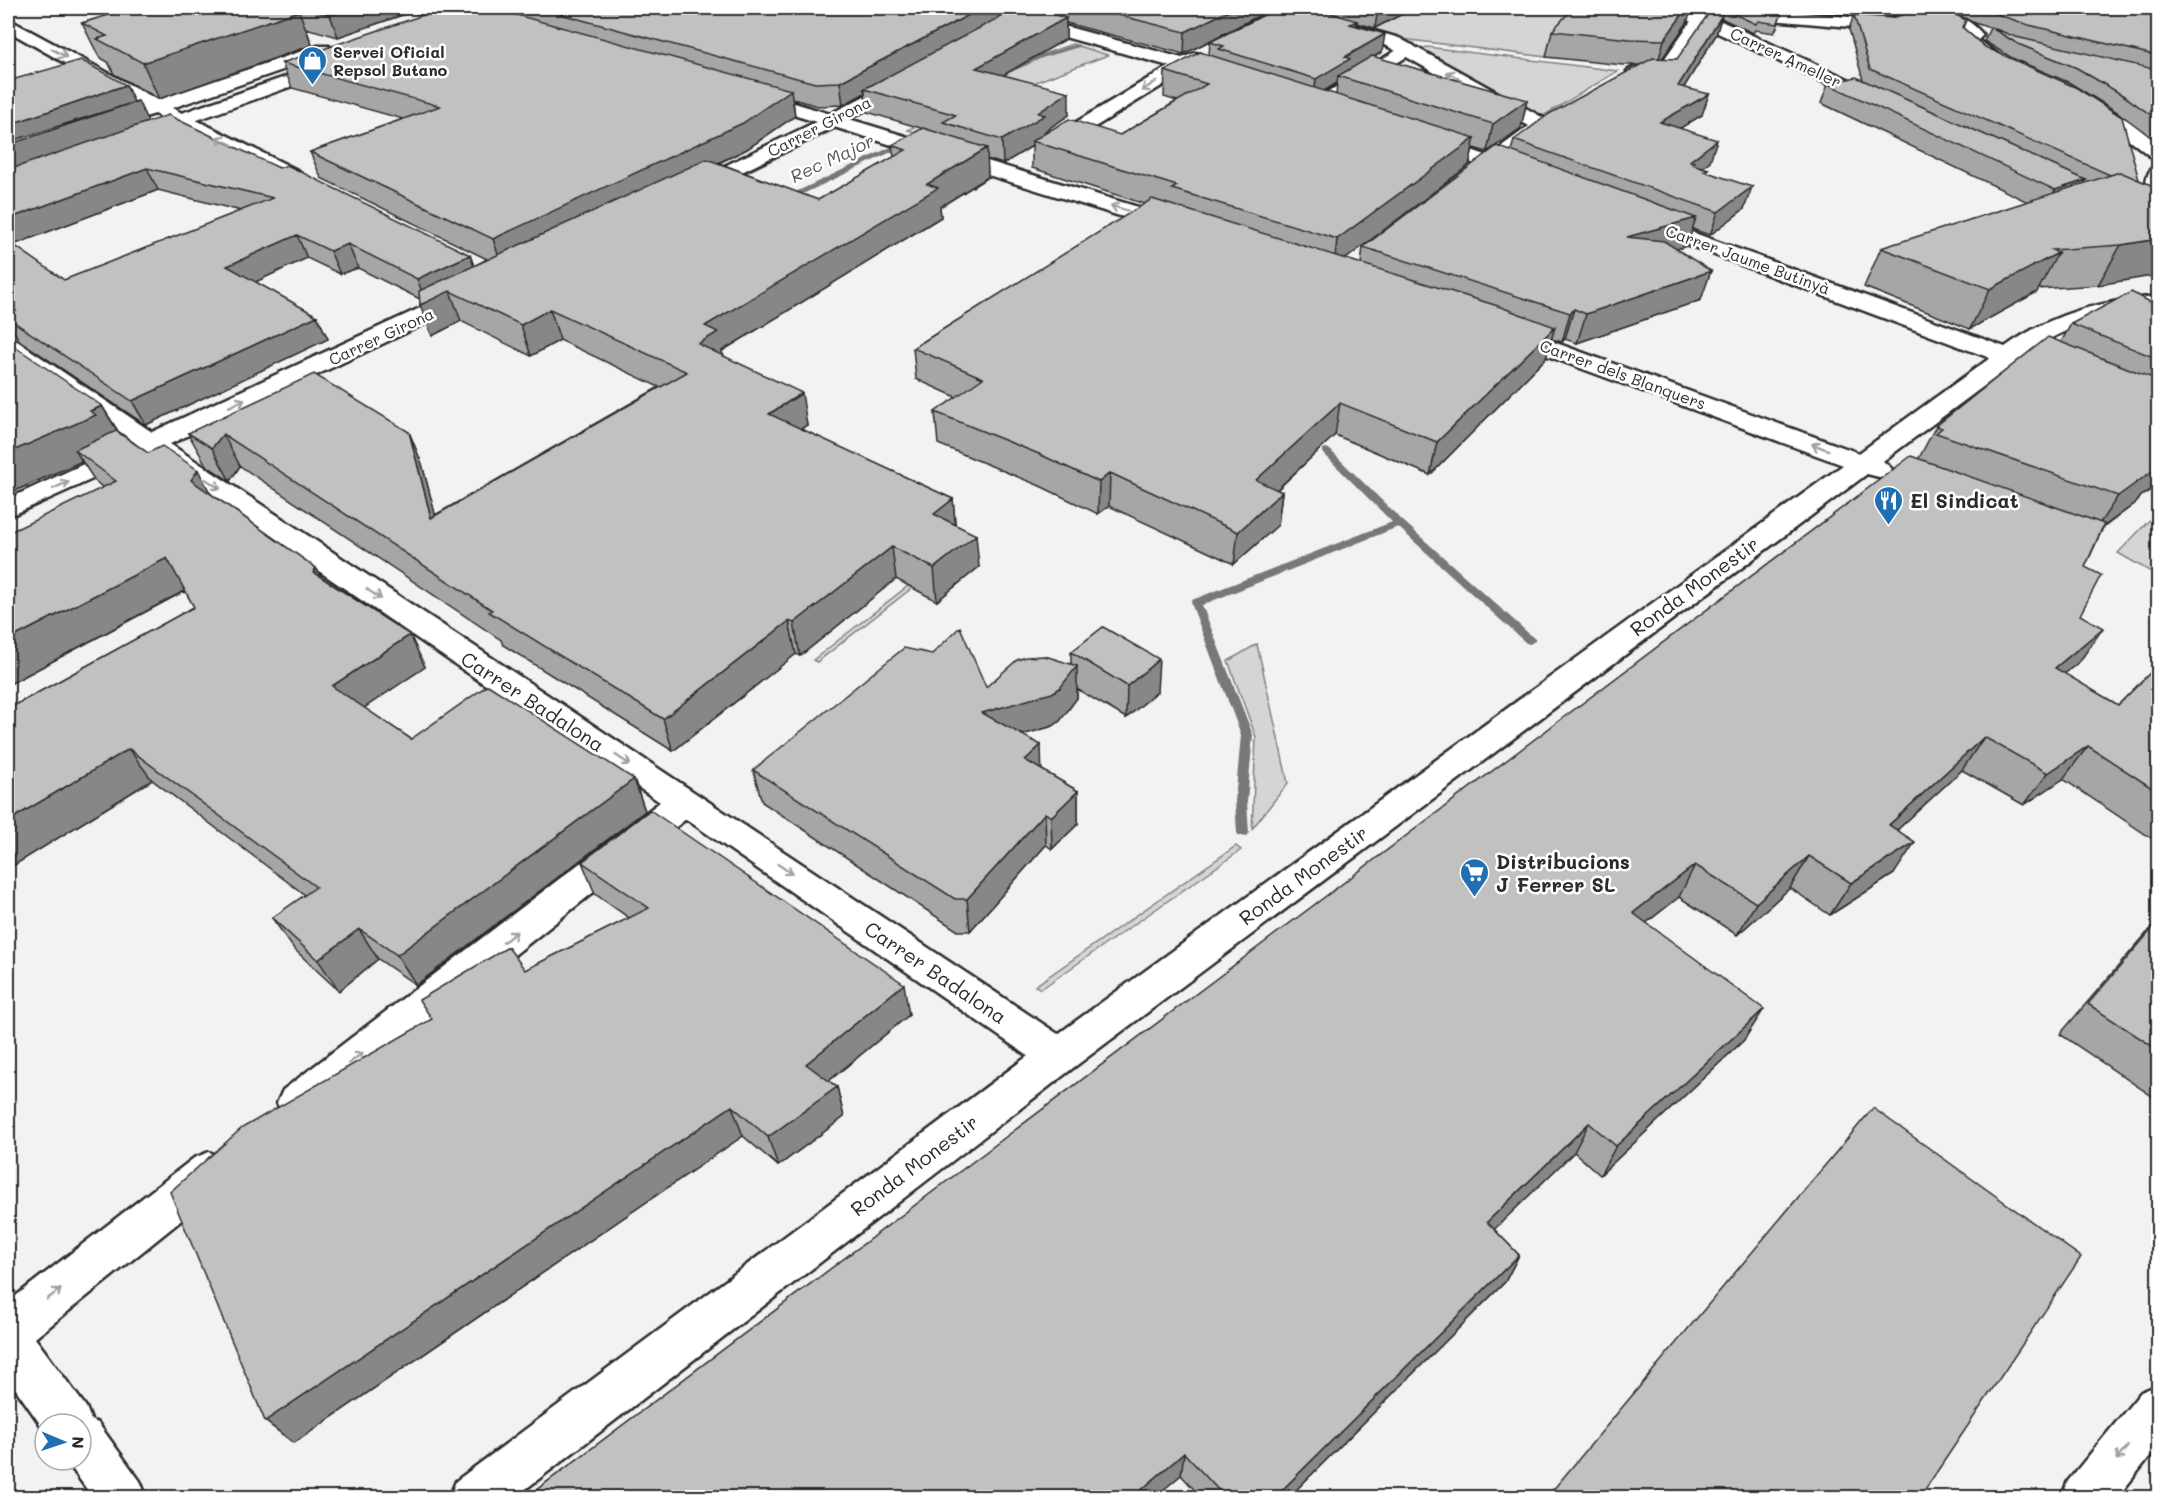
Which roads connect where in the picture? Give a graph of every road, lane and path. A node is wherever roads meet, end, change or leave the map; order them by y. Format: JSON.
{"nodes":[{"id":1,"x":981,"y":8,"type":"edge"},
{"id":2,"x":1663,"y":8,"type":"edge"},
{"id":3,"x":1895,"y":8,"type":"edge"},
{"id":4,"x":1934,"y":9,"type":"edge"},
{"id":5,"x":1282,"y":11,"type":"edge"},
{"id":6,"x":1700,"y":12,"type":"edge"},
{"id":7,"x":1031,"y":13,"type":"edge"},
{"id":8,"x":1914,"y":15,"type":"junction"},
{"id":9,"x":8,"y":24,"type":"edge"},
{"id":10,"x":1966,"y":27,"type":"junction"},
{"id":11,"x":993,"y":35,"type":"edge"},
{"id":12,"x":310,"y":38,"type":"dead end"},
{"id":13,"x":1996,"y":38,"type":"edge"},
{"id":14,"x":1407,"y":49,"type":"junction"},
{"id":15,"x":1210,"y":51,"type":"edge"},
{"id":16,"x":344,"y":53,"type":"junction"},
{"id":17,"x":1184,"y":64,"type":"junction"},
{"id":18,"x":2015,"y":69,"type":"edge"},
{"id":19,"x":923,"y":71,"type":"edge"},
{"id":20,"x":1624,"y":75,"type":"edge"},
{"id":21,"x":1236,"y":81,"type":"edge"},
{"id":22,"x":735,"y":91,"type":"edge"},
{"id":23,"x":2066,"y":91,"type":"edge"},
{"id":24,"x":1293,"y":98,"type":"edge"},
{"id":25,"x":1316,"y":105,"type":"junction"},
{"id":26,"x":1898,"y":108,"type":"edge"},
{"id":27,"x":1343,"y":114,"type":"edge"},
{"id":28,"x":173,"y":116,"type":"junction"},
{"id":29,"x":834,"y":119,"type":"junction"},
{"id":30,"x":1414,"y":136,"type":"edge"},
{"id":31,"x":2158,"y":153,"type":"edge"},
{"id":32,"x":1491,"y":162,"type":"junction"},
{"id":33,"x":1006,"y":173,"type":"junction"},
{"id":34,"x":2158,"y":173,"type":"edge"},
{"id":35,"x":1536,"y":179,"type":"edge"},
{"id":36,"x":1466,"y":180,"type":"edge"},
{"id":37,"x":306,"y":182,"type":"edge"},
{"id":38,"x":669,"y":199,"type":"edge"},
{"id":39,"x":2158,"y":202,"type":"edge"},
{"id":40,"x":1632,"y":216,"type":"edge"},
{"id":41,"x":1196,"y":232,"type":"edge"},
{"id":42,"x":1861,"y":279,"type":"dead end"},
{"id":43,"x":480,"y":289,"type":"edge"},
{"id":44,"x":1829,"y":290,"type":"junction"},
{"id":45,"x":2158,"y":303,"type":"edge"},
{"id":46,"x":1488,"y":326,"type":"edge"},
{"id":47,"x":8,"y":346,"type":"edge"},
{"id":48,"x":2009,"y":356,"type":"junction"},
{"id":49,"x":2041,"y":369,"type":"edge"},
{"id":50,"x":152,"y":443,"type":"junction"},
{"id":51,"x":1862,"y":462,"type":"junction"},
{"id":52,"x":1895,"y":475,"type":"edge"},
{"id":53,"x":8,"y":510,"type":"edge"},
{"id":54,"x":685,"y":801,"type":"junction"},
{"id":55,"x":1059,"y":1056,"type":"junction"},
{"id":56,"x":271,"y":1124,"type":"edge"},
{"id":57,"x":233,"y":1154,"type":"edge"},
{"id":58,"x":8,"y":1330,"type":"edge"},
{"id":59,"x":8,"y":1340,"type":"edge"},
{"id":60,"x":2158,"y":1409,"type":"edge"},
{"id":61,"x":60,"y":1412,"type":"edge"},
{"id":62,"x":93,"y":1456,"type":"edge"},
{"id":63,"x":123,"y":1497,"type":"edge"},
{"id":64,"x":473,"y":1497,"type":"edge"},
{"id":65,"x":2085,"y":1497,"type":"edge"}],
"edges":[{"from":1,"to":7,"type":"street"},
{"from":2,"to":6,"type":"street"},
{"from":3,"to":8,"type":"street"},
{"from":4,"to":8,"type":"street"},
{"from":4,"to":10,"type":"street"},
{"from":5,"to":14,"type":"street"},
{"from":6,"to":8,"type":"street"},
{"from":6,"to":20,"type":"street"},
{"from":6,"to":26,"type":"street","name":"Carrer Ameller"},
{"from":7,"to":11,"type":"street"},
{"from":7,"to":17,"type":"street"},
{"from":9,"to":28,"type":"street","one_way":true},
{"from":10,"to":13,"type":"street"},
{"from":10,"to":18,"type":"street"},
{"from":12,"to":16,"type":"street"},
{"from":14,"to":25,"type":"street"},
{"from":32,"to":14,"type":"street","one_way":true},
{"from":15,"to":17,"type":"street"},
{"from":16,"to":28,"type":"street"},
{"from":16,"to":28,"type":"street"},
{"from":17,"to":21,"type":"street"},
{"from":17,"to":33,"type":"street","one_way":true},
{"from":19,"to":29,"type":"street","name":"Carrer Girona"},
{"from":22,"to":29,"type":"street"},
{"from":23,"to":31,"type":"street"},
{"from":24,"to":25,"type":"street"},
{"from":25,"to":27,"type":"street"},
{"from":28,"to":28,"type":"street"},
{"from":37,"to":28,"type":"street","one_way":true},
{"from":29,"to":33,"type":"street"},
{"from":29,"to":38,"type":"street","name":"Carrer Girona"},
{"from":30,"to":32,"type":"street"},
{"from":32,"to":35,"type":"street"},
{"from":32,"to":36,"type":"street"},
{"from":41,"to":33,"type":"street","one_way":true},
{"from":34,"to":39,"type":"street"},
{"from":40,"to":44,"type":"street","name":"Carrer Jaume Butinyà"},
{"from":42,"to":44,"type":"street"},
{"from":50,"to":43,"type":"street","name":"Carrer Girona","one_way":true},
{"from":44,"to":48,"type":"street","name":"Carrer Jaume Butinyà"},
{"from":45,"to":48,"type":"street","name":"Ronda Monestir"},
{"from":51,"to":46,"type":"street","name":"Carrer dels Blanquers","one_way":true},
{"from":47,"to":50,"type":"street","name":"Carrer Badalona"},
{"from":48,"to":49,"type":"street","name":"Carrer Jaume Butinyà"},
{"from":48,"to":51,"type":"street","name":"Ronda Monestir"},
{"from":53,"to":50,"type":"street","name":"Carrer Girona","one_way":true},
{"from":50,"to":54,"type":"street","name":"Carrer Badalona","one_way":true},
{"from":51,"to":52,"type":"street","name":"Carrer dels Blanquers"},
{"from":51,"to":55,"type":"street","name":"Ronda Monestir"},
{"from":54,"to":55,"type":"street","name":"Carrer Badalona","one_way":true},
{"from":56,"to":54,"type":"street","one_way":true},
{"from":55,"to":64,"type":"street","name":"Ronda Monestir"},
{"from":58,"to":57,"type":"street","one_way":true},
{"from":59,"to":61,"type":"street"},
{"from":60,"to":65,"type":"street","one_way":true},
{"from":62,"to":63,"type":"street"}]}
